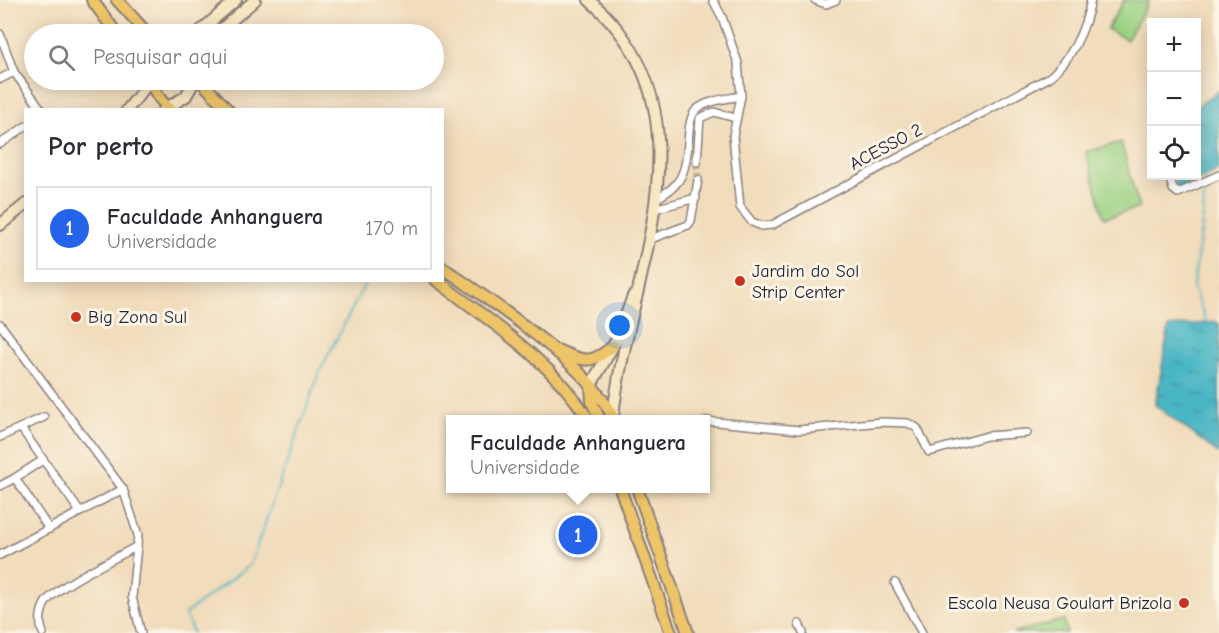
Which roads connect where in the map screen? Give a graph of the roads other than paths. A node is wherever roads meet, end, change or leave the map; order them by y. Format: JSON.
{"nodes":[{"id":1,"x":92,"y":0,"type":"edge"},
{"id":2,"x":117,"y":0,"type":"edge"},
{"id":3,"x":236,"y":0,"type":"edge"},
{"id":4,"x":255,"y":0,"type":"edge"},
{"id":5,"x":589,"y":0,"type":"edge"},
{"id":6,"x":713,"y":0,"type":"edge"},
{"id":7,"x":814,"y":0,"type":"edge"},
{"id":8,"x":836,"y":0,"type":"edge"},
{"id":9,"x":1091,"y":0,"type":"edge"},
{"id":10,"x":110,"y":24,"type":"edge"},
{"id":11,"x":139,"y":24,"type":"edge"},
{"id":12,"x":208,"y":24,"type":"edge"},
{"id":13,"x":227,"y":24,"type":"edge"},
{"id":14,"x":0,"y":34,"type":"edge"},
{"id":15,"x":14,"y":72,"type":"junction"},
{"id":16,"x":0,"y":78,"type":"edge"},
{"id":17,"x":24,"y":86,"type":"edge"},
{"id":18,"x":27,"y":90,"type":"edge"},
{"id":19,"x":142,"y":90,"type":"edge"},
{"id":20,"x":156,"y":90,"type":"edge"},
{"id":21,"x":190,"y":90,"type":"edge"},
{"id":22,"x":207,"y":90,"type":"edge"},
{"id":23,"x":741,"y":96,"type":"junction"},
{"id":24,"x":41,"y":108,"type":"edge"},
{"id":25,"x":129,"y":108,"type":"edge"},
{"id":26,"x":166,"y":108,"type":"edge"},
{"id":27,"x":168,"y":108,"type":"edge"},
{"id":28,"x":226,"y":108,"type":"edge"},
{"id":29,"x":735,"y":118,"type":"junction"},
{"id":30,"x":24,"y":127,"type":"edge"},
{"id":31,"x":0,"y":144,"type":"edge"},
{"id":32,"x":697,"y":162,"type":"tunnel mouth"},
{"id":33,"x":1219,"y":175,"type":"edge"},
{"id":34,"x":698,"y":180,"type":"tunnel mouth"},
{"id":35,"x":1170,"y":180,"type":"edge"},
{"id":36,"x":696,"y":198,"type":"junction"},
{"id":37,"x":655,"y":204,"type":"junction"},
{"id":38,"x":24,"y":206,"type":"edge"},
{"id":39,"x":0,"y":225,"type":"edge"},
{"id":40,"x":648,"y":240,"type":"junction"},
{"id":41,"x":444,"y":268,"type":"edge"},
{"id":42,"x":439,"y":282,"type":"edge"},
{"id":43,"x":637,"y":288,"type":"junction"},
{"id":44,"x":0,"y":324,"type":"edge"},
{"id":45,"x":613,"y":346,"type":"junction"},
{"id":46,"x":549,"y":347,"type":"junction"},
{"id":47,"x":591,"y":385,"type":"junction"},
{"id":48,"x":585,"y":415,"type":"edge"},
{"id":49,"x":598,"y":415,"type":"edge"},
{"id":50,"x":612,"y":415,"type":"edge"},
{"id":51,"x":614,"y":415,"type":"edge"},
{"id":52,"x":45,"y":417,"type":"dead end"},
{"id":53,"x":710,"y":421,"type":"edge"},
{"id":54,"x":21,"y":428,"type":"junction"},
{"id":55,"x":1027,"y":433,"type":"dead end"},
{"id":56,"x":0,"y":437,"type":"edge"},
{"id":57,"x":43,"y":460,"type":"junction"},
{"id":58,"x":15,"y":478,"type":"junction"},
{"id":59,"x":0,"y":486,"type":"edge"},
{"id":60,"x":123,"y":489,"type":"junction"},
{"id":61,"x":622,"y":493,"type":"edge"},
{"id":62,"x":638,"y":493,"type":"edge"},
{"id":63,"x":80,"y":512,"type":"junction"},
{"id":64,"x":629,"y":512,"type":"junction"},
{"id":65,"x":49,"y":529,"type":"junction"},
{"id":66,"x":137,"y":546,"type":"junction"},
{"id":67,"x":0,"y":555,"type":"edge"},
{"id":68,"x":660,"y":555,"type":"junction"},
{"id":69,"x":895,"y":583,"type":"dead end"},
{"id":70,"x":656,"y":589,"type":"junction"},
{"id":71,"x":799,"y":624,"type":"dead end"},
{"id":72,"x":44,"y":633,"type":"edge"},
{"id":73,"x":141,"y":633,"type":"edge"},
{"id":74,"x":671,"y":633,"type":"edge"},
{"id":75,"x":687,"y":633,"type":"edge"},
{"id":76,"x":803,"y":633,"type":"edge"},
{"id":77,"x":922,"y":633,"type":"edge"}],
"edges":[{"from":1,"to":10,"type":"main road"},
{"from":2,"to":11,"type":"main road"},
{"from":3,"to":12,"type":"main road"},
{"from":4,"to":13,"type":"main road"},
{"from":5,"to":37,"type":"main road"},
{"from":6,"to":23,"type":"street"},
{"from":7,"to":8,"type":"street"},
{"from":9,"to":29,"type":"street","name":"ACESSO 2"},
{"from":14,"to":15,"type":"street"},
{"from":15,"to":16,"type":"street"},
{"from":15,"to":17,"type":"street"},
{"from":18,"to":24,"type":"street"},
{"from":19,"to":25,"type":"main road"},
{"from":20,"to":26,"type":"main road"},
{"from":21,"to":27,"type":"main road"},
{"from":22,"to":28,"type":"main road"},
{"from":23,"to":29,"type":"street","name":"ACESSO 2"},
{"from":23,"to":37,"type":"street"},
{"from":29,"to":32,"type":"street"},
{"from":30,"to":31,"type":"street"},
{"from":33,"to":35,"type":"street"},
{"from":34,"to":36,"type":"street"},
{"from":36,"to":37,"type":"street"},
{"from":36,"to":40,"type":"street"},
{"from":37,"to":40,"type":"main road"},
{"from":38,"to":39,"type":"main road"},
{"from":40,"to":43,"type":"main road"},
{"from":41,"to":46,"type":"main road"},
{"from":42,"to":48,"type":"main road"},
{"from":43,"to":45,"type":"main road"},
{"from":43,"to":51,"type":"main road"},
{"from":44,"to":60,"type":"street"},
{"from":45,"to":46,"type":"main road"},
{"from":45,"to":47,"type":"main road"},
{"from":46,"to":47,"type":"main road"},
{"from":47,"to":49,"type":"main road"},
{"from":47,"to":50,"type":"main road"},
{"from":52,"to":54,"type":"street"},
{"from":53,"to":55,"type":"street"},
{"from":54,"to":56,"type":"street"},
{"from":54,"to":57,"type":"street"},
{"from":57,"to":58,"type":"street"},
{"from":57,"to":63,"type":"street"},
{"from":58,"to":59,"type":"street"},
{"from":58,"to":65,"type":"street"},
{"from":60,"to":63,"type":"street"},
{"from":60,"to":66,"type":"street"},
{"from":61,"to":64,"type":"main road"},
{"from":62,"to":68,"type":"main road"},
{"from":63,"to":65,"type":"street"},
{"from":64,"to":68,"type":"main road"},
{"from":64,"to":70,"type":"main road"},
{"from":65,"to":67,"type":"street"},
{"from":66,"to":72,"type":"street"},
{"from":66,"to":73,"type":"street"},
{"from":68,"to":75,"type":"main road"},
{"from":69,"to":77,"type":"street"},
{"from":70,"to":74,"type":"main road"},
{"from":70,"to":75,"type":"main road"},
{"from":71,"to":76,"type":"street"}]}
